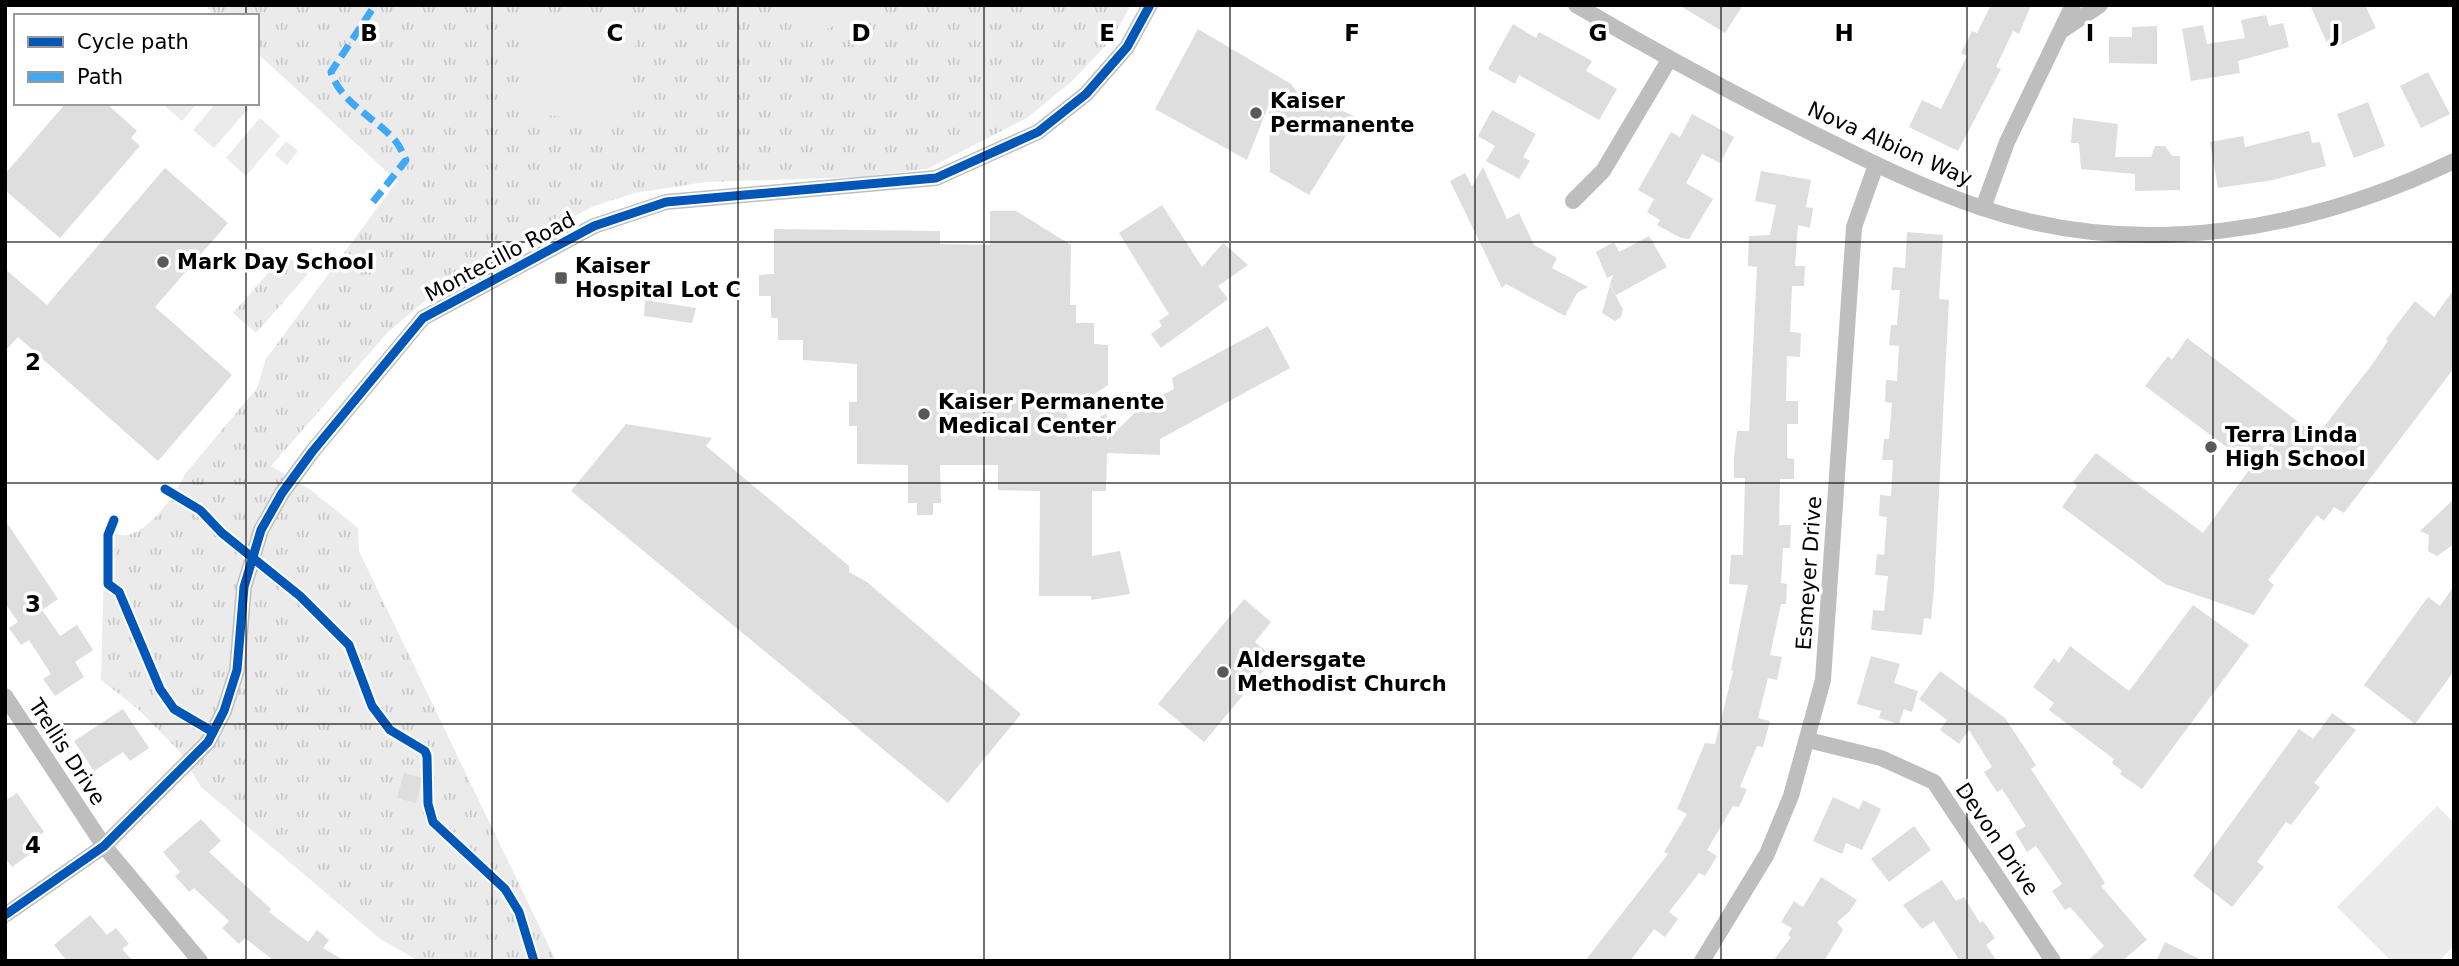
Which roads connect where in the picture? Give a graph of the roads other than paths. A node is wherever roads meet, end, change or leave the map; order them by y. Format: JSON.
{"nodes":[{"id":1,"x":1150,"y":5,"type":"edge"},
{"id":2,"x":1576,"y":5,"type":"edge"},
{"id":3,"x":2073,"y":5,"type":"edge"},
{"id":4,"x":2100,"y":5,"type":"edge"},
{"id":5,"x":2061,"y":31,"type":"junction"},
{"id":6,"x":1669,"y":60,"type":"junction"},
{"id":7,"x":2454,"y":161,"type":"edge"},
{"id":8,"x":1876,"y":165,"type":"junction"},
{"id":9,"x":1573,"y":201,"type":"dead end"},
{"id":10,"x":1983,"y":208,"type":"junction"},
{"id":11,"x":5,"y":696,"type":"edge"},
{"id":12,"x":1808,"y":740,"type":"junction"},
{"id":13,"x":104,"y":846,"type":"junction"},
{"id":14,"x":5,"y":915,"type":"edge"},
{"id":15,"x":200,"y":961,"type":"edge"},
{"id":16,"x":1702,"y":961,"type":"edge"},
{"id":17,"x":2053,"y":961,"type":"edge"}],
"edges":[{"from":1,"to":13,"type":"street","name":"Montecillo Road"},
{"from":2,"to":6,"type":"street","name":"Nova Albion Way"},
{"from":3,"to":5,"type":"street"},
{"from":4,"to":5,"type":"street"},
{"from":5,"to":10,"type":"street"},
{"from":6,"to":8,"type":"street","name":"Nova Albion Way"},
{"from":6,"to":9,"type":"street"},
{"from":7,"to":10,"type":"street","name":"Nova Albion Way"},
{"from":8,"to":10,"type":"street","name":"Nova Albion Way"},
{"from":8,"to":12,"type":"street","name":"Esmeyer Drive"},
{"from":11,"to":13,"type":"street","name":"Trellis Drive"},
{"from":12,"to":16,"type":"street","name":"Esmeyer Drive"},
{"from":12,"to":17,"type":"street","name":"Devon Drive"},
{"from":13,"to":14,"type":"street","name":"Montecillo Road"},
{"from":13,"to":15,"type":"street","name":"Trellis Drive"}]}
